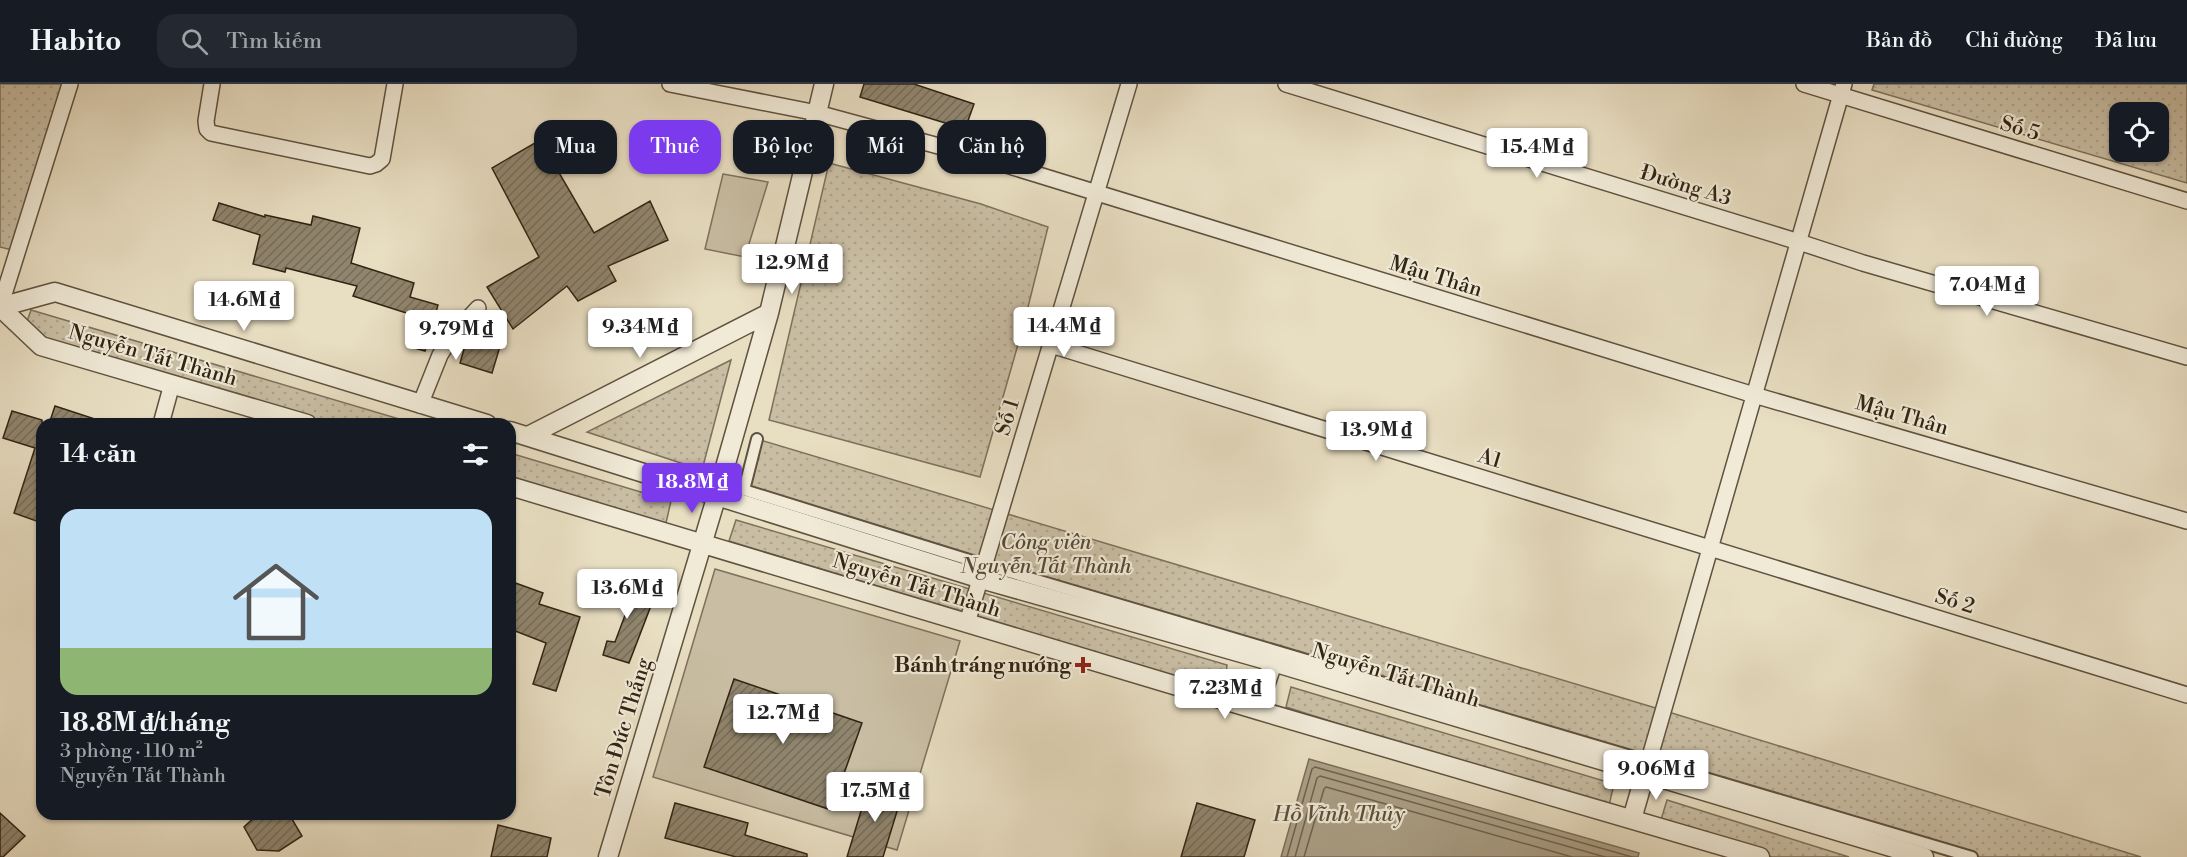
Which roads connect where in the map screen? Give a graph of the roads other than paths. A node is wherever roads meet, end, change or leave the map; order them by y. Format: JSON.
{"nodes":[{"id":1,"x":70,"y":84,"type":"edge"},
{"id":2,"x":213,"y":84,"type":"edge"},
{"id":3,"x":395,"y":84,"type":"edge"},
{"id":4,"x":670,"y":84,"type":"edge"},
{"id":5,"x":824,"y":84,"type":"edge"},
{"id":6,"x":1129,"y":84,"type":"edge"},
{"id":7,"x":1286,"y":84,"type":"edge"},
{"id":8,"x":1804,"y":84,"type":"edge"},
{"id":9,"x":1843,"y":89,"type":"edge"},
{"id":10,"x":817,"y":113,"type":"junction"},
{"id":11,"x":1096,"y":194,"type":"junction"},
{"id":12,"x":2187,"y":201,"type":"edge"},
{"id":13,"x":1799,"y":242,"type":"junction"},
{"id":14,"x":0,"y":307,"type":"edge"},
{"id":15,"x":478,"y":308,"type":"dead end"},
{"id":16,"x":769,"y":313,"type":"junction"},
{"id":17,"x":1051,"y":345,"type":"junction"},
{"id":18,"x":2187,"y":357,"type":"edge"},
{"id":19,"x":172,"y":384,"type":"junction"},
{"id":20,"x":1754,"y":395,"type":"junction"},
{"id":21,"x":420,"y":405,"type":"junction"},
{"id":22,"x":163,"y":418,"type":"edge"},
{"id":23,"x":287,"y":418,"type":"edge"},
{"id":24,"x":466,"y":418,"type":"edge"},
{"id":25,"x":516,"y":433,"type":"edge"},
{"id":26,"x":528,"y":436,"type":"junction"},
{"id":27,"x":757,"y":439,"type":"dead end"},
{"id":28,"x":516,"y":488,"type":"edge"},
{"id":29,"x":717,"y":495,"type":"junction"},
{"id":30,"x":2187,"y":521,"type":"edge"},
{"id":31,"x":701,"y":544,"type":"junction"},
{"id":32,"x":1710,"y":547,"type":"junction"},
{"id":33,"x":983,"y":572,"type":"junction"},
{"id":34,"x":967,"y":623,"type":"junction"},
{"id":35,"x":1273,"y":662,"type":"junction"},
{"id":36,"x":2187,"y":695,"type":"edge"},
{"id":37,"x":1257,"y":710,"type":"junction"},
{"id":38,"x":1647,"y":768,"type":"junction"},
{"id":39,"x":1632,"y":819,"type":"junction"},
{"id":40,"x":608,"y":857,"type":"edge"},
{"id":41,"x":1760,"y":857,"type":"edge"},
{"id":42,"x":1924,"y":857,"type":"edge"},
{"id":43,"x":1972,"y":857,"type":"edge"}],
"edges":[{"from":1,"to":14,"type":"street"},
{"from":2,"to":3,"type":"street"},
{"from":4,"to":10,"type":"street","name":"Mậu Thân"},
{"from":5,"to":10,"type":"street"},
{"from":6,"to":11,"type":"street","name":"Số 1"},
{"from":7,"to":13,"type":"street","name":"Đường A3"},
{"from":8,"to":9,"type":"street","name":"Số 5"},
{"from":9,"to":12,"type":"street","name":"Số 5"},
{"from":9,"to":13,"type":"street"},
{"from":10,"to":11,"type":"street","name":"Mậu Thân"},
{"from":10,"to":16,"type":"street"},
{"from":11,"to":17,"type":"street","name":"Số 1"},
{"from":11,"to":20,"type":"street","name":"Mậu Thân"},
{"from":13,"to":18,"type":"street","name":"Đường A3"},
{"from":13,"to":20,"type":"street"},
{"from":14,"to":19,"type":"street","name":"Nguyễn Tất Thành"},
{"from":14,"to":21,"type":"street","name":"Nguyễn Tất Thành"},
{"from":15,"to":21,"type":"street"},
{"from":16,"to":26,"type":"street"},
{"from":16,"to":29,"type":"street"},
{"from":17,"to":32,"type":"street","name":"A1"},
{"from":17,"to":33,"type":"street","name":"Số 1"},
{"from":19,"to":22,"type":"street"},
{"from":19,"to":23,"type":"street","name":"Nguyễn Tất Thành"},
{"from":20,"to":30,"type":"street","name":"Mậu Thân"},
{"from":20,"to":32,"type":"street"},
{"from":21,"to":24,"type":"street","name":"Nguyễn Tất Thành"},
{"from":25,"to":26,"type":"street","name":"Nguyễn Tất Thành"},
{"from":26,"to":29,"type":"street","name":"Nguyễn Tất Thành"},
{"from":27,"to":33,"type":"street"},
{"from":28,"to":31,"type":"street","name":"Nguyễn Tất Thành"},
{"from":29,"to":31,"type":"street","name":"Tôn Đức Thắng"},
{"from":29,"to":33,"type":"street","name":"Nguyễn Tất Thành"},
{"from":31,"to":34,"type":"street","name":"Nguyễn Tất Thành"},
{"from":31,"to":40,"type":"street","name":"Tôn Đức Thắng"},
{"from":32,"to":36,"type":"street","name":"Số 2"},
{"from":32,"to":38,"type":"street"},
{"from":33,"to":34,"type":"street","name":"Số 1"},
{"from":33,"to":35,"type":"street","name":"Nguyễn Tất Thành"},
{"from":33,"to":38,"type":"street"},
{"from":34,"to":37,"type":"street","name":"Nguyễn Tất Thành"},
{"from":35,"to":37,"type":"street"},
{"from":35,"to":38,"type":"street","name":"Nguyễn Tất Thành"},
{"from":37,"to":39,"type":"street","name":"Nguyễn Tất Thành"},
{"from":38,"to":39,"type":"street"},
{"from":38,"to":42,"type":"street","name":"Nguyễn Tất Thành"},
{"from":38,"to":43,"type":"street"},
{"from":39,"to":41,"type":"street","name":"Nguyễn Tất Thành"}]}
